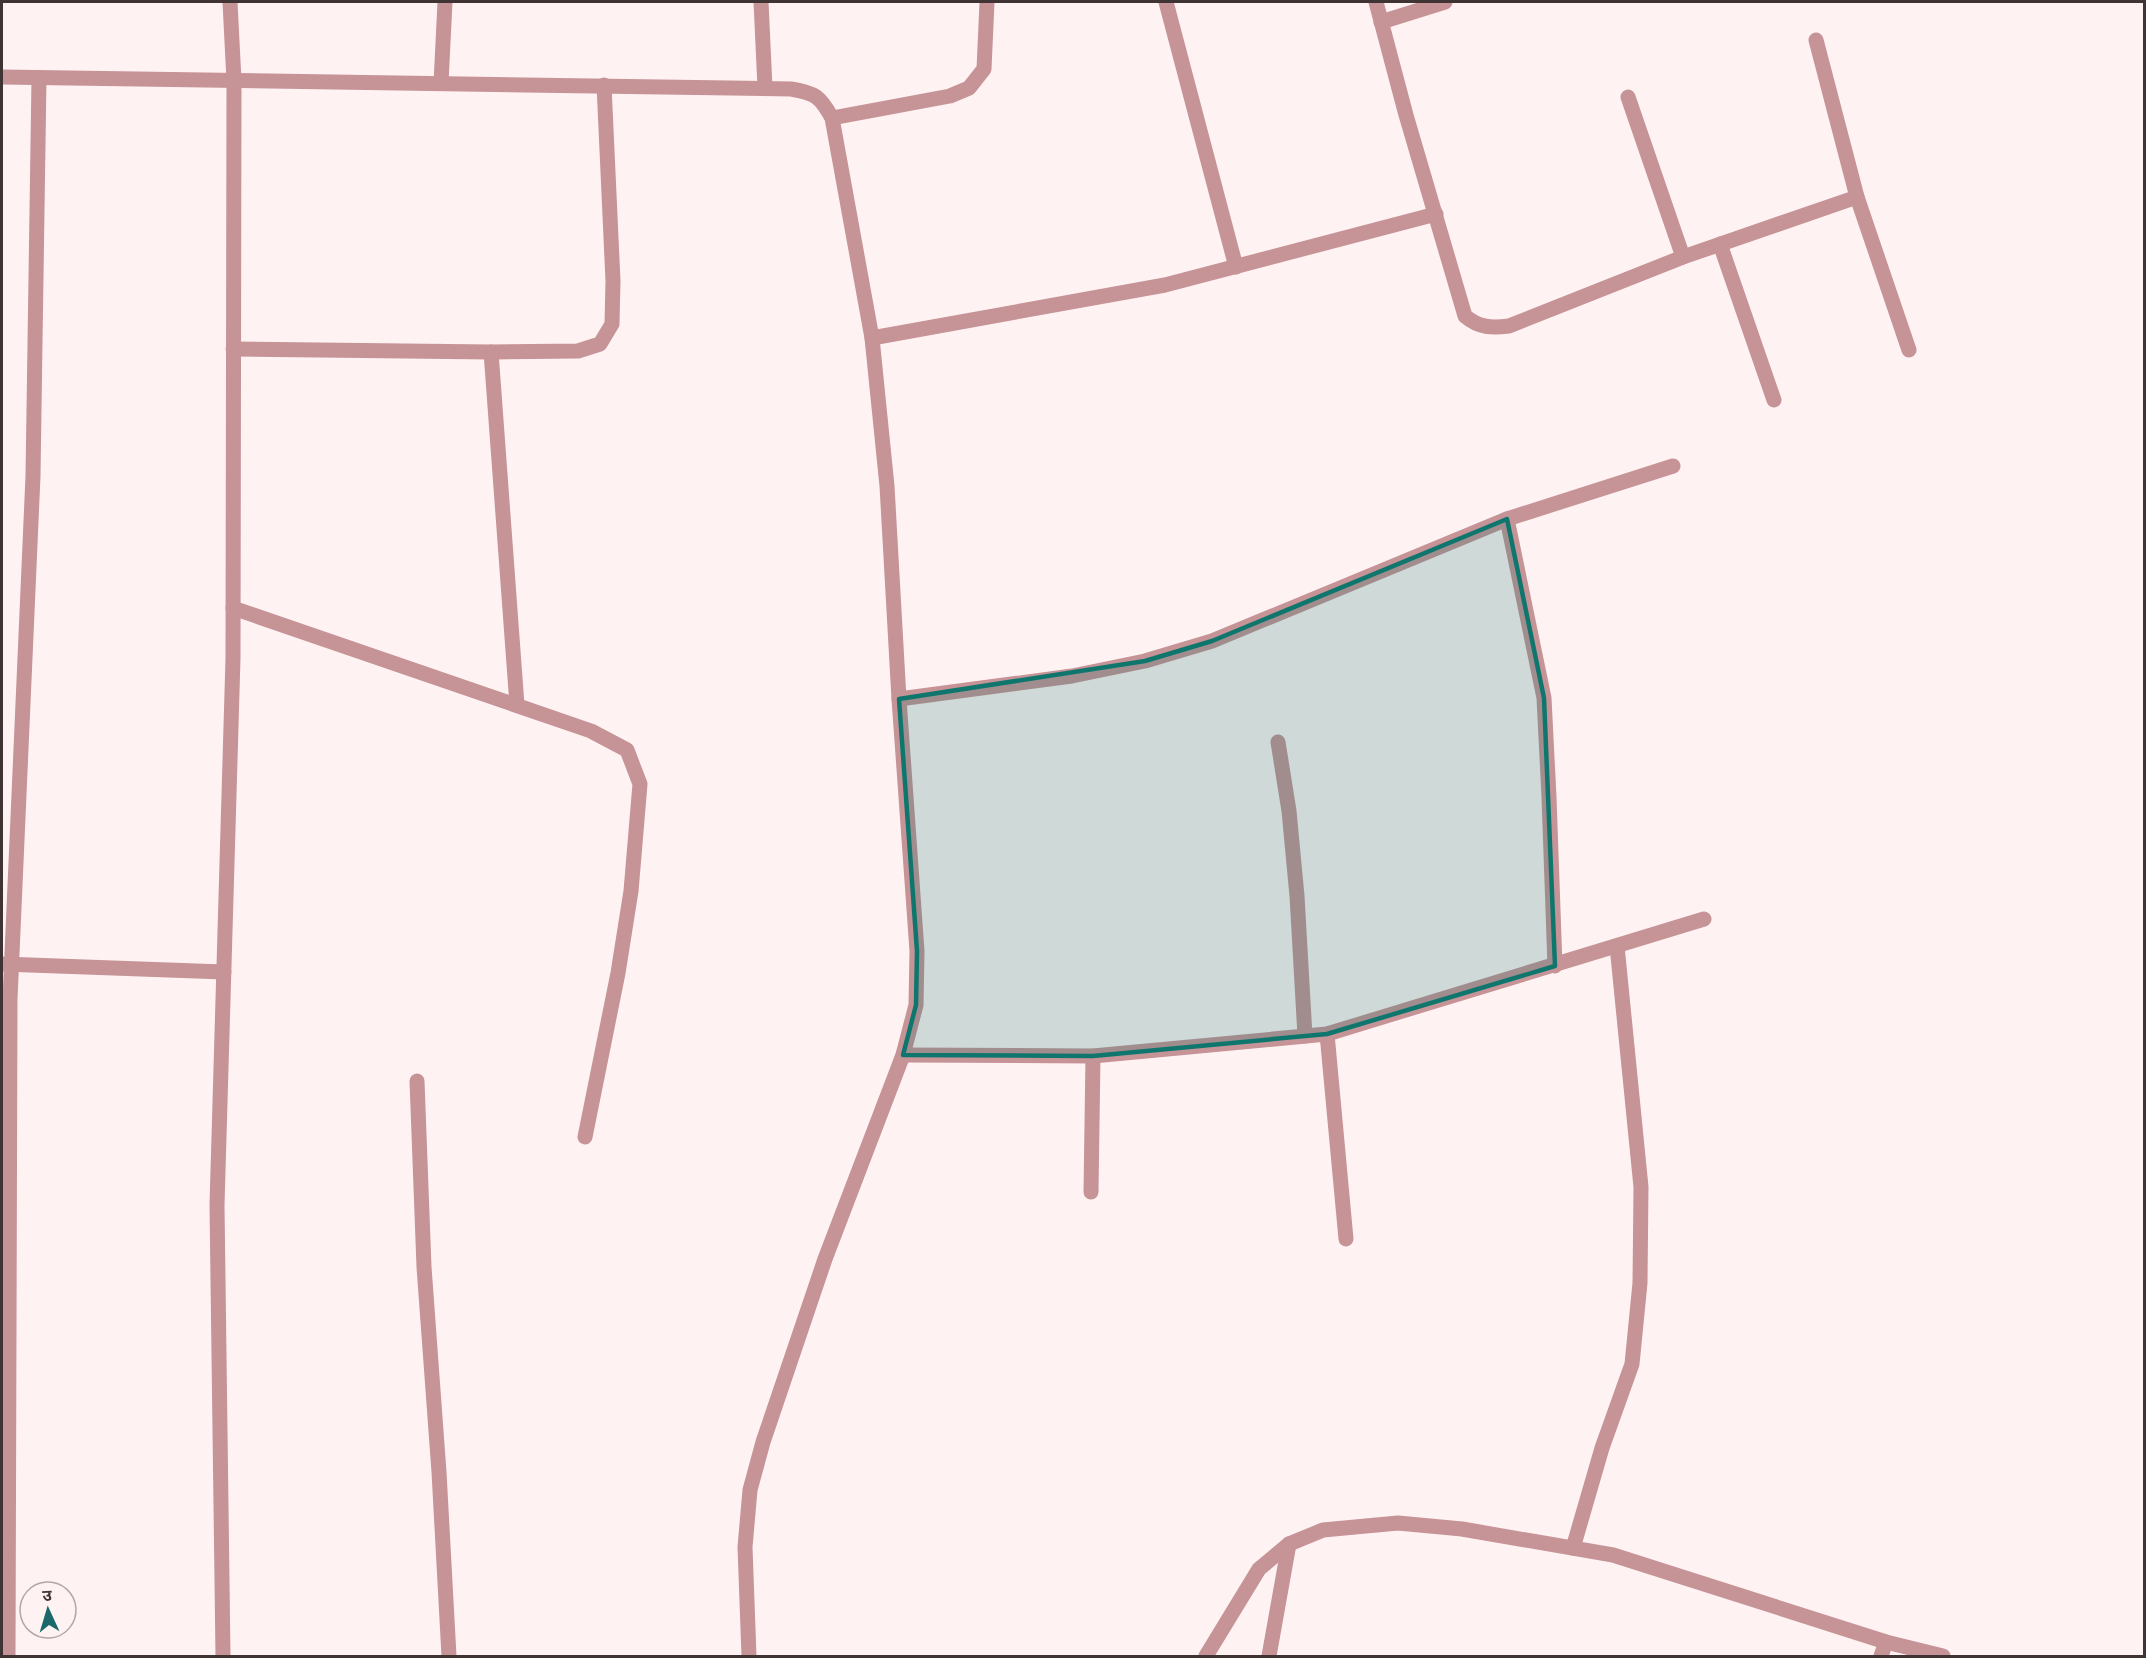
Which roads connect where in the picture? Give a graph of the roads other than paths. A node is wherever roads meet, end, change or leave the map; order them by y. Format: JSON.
{"nodes":[{"id":1,"x":230,"y":2,"type":"edge"},
{"id":2,"x":445,"y":2,"type":"edge"},
{"id":3,"x":761,"y":2,"type":"edge"},
{"id":4,"x":987,"y":2,"type":"edge"},
{"id":5,"x":1166,"y":2,"type":"edge"},
{"id":6,"x":1376,"y":2,"type":"edge"},
{"id":7,"x":1444,"y":2,"type":"edge"},
{"id":8,"x":1381,"y":22,"type":"junction"},
{"id":9,"x":1816,"y":40,"type":"dead end"},
{"id":10,"x":2,"y":77,"type":"edge"},
{"id":11,"x":39,"y":78,"type":"junction"},
{"id":12,"x":234,"y":81,"type":"junction"},
{"id":13,"x":441,"y":83,"type":"junction"},
{"id":14,"x":604,"y":85,"type":"junction"},
{"id":15,"x":765,"y":88,"type":"junction"},
{"id":16,"x":1628,"y":97,"type":"dead end"},
{"id":17,"x":832,"y":118,"type":"junction"},
{"id":18,"x":1857,"y":197,"type":"junction"},
{"id":19,"x":1436,"y":214,"type":"junction"},
{"id":20,"x":1720,"y":244,"type":"junction"},
{"id":21,"x":1683,"y":258,"type":"junction"},
{"id":22,"x":1236,"y":267,"type":"junction"},
{"id":23,"x":872,"y":338,"type":"junction"},
{"id":24,"x":234,"y":349,"type":"junction"},
{"id":25,"x":1909,"y":350,"type":"dead end"},
{"id":26,"x":491,"y":352,"type":"junction"},
{"id":27,"x":1774,"y":400,"type":"dead end"},
{"id":28,"x":1673,"y":466,"type":"dead end"},
{"id":29,"x":1508,"y":519,"type":"junction"},
{"id":30,"x":233,"y":608,"type":"junction"},
{"id":31,"x":899,"y":699,"type":"junction"},
{"id":32,"x":517,"y":705,"type":"junction"},
{"id":33,"x":1278,"y":742,"type":"dead end"},
{"id":34,"x":1704,"y":920,"type":"dead end"},
{"id":35,"x":1617,"y":946,"type":"junction"},
{"id":36,"x":7,"y":964,"type":"edge"},
{"id":37,"x":1555,"y":966,"type":"junction"},
{"id":38,"x":224,"y":972,"type":"junction"},
{"id":39,"x":1328,"y":1034,"type":"junction"},
{"id":40,"x":1305,"y":1036,"type":"junction"},
{"id":41,"x":903,"y":1055,"type":"junction"},
{"id":42,"x":1093,"y":1056,"type":"junction"},
{"id":43,"x":417,"y":1081,"type":"dead end"},
{"id":44,"x":585,"y":1137,"type":"dead end"},
{"id":45,"x":1091,"y":1192,"type":"dead end"},
{"id":46,"x":1346,"y":1239,"type":"dead end"},
{"id":47,"x":1289,"y":1544,"type":"junction"},
{"id":48,"x":1573,"y":1548,"type":"junction"},
{"id":49,"x":1883,"y":1649,"type":"edge"},
{"id":50,"x":8,"y":1656,"type":"edge"},
{"id":51,"x":223,"y":1656,"type":"edge"},
{"id":52,"x":449,"y":1656,"type":"edge"},
{"id":53,"x":749,"y":1656,"type":"edge"},
{"id":54,"x":1206,"y":1656,"type":"edge"},
{"id":55,"x":1269,"y":1656,"type":"edge"},
{"id":56,"x":1943,"y":1656,"type":"edge"}],
"edges":[{"from":1,"to":12,"type":"street"},
{"from":2,"to":13,"type":"street"},
{"from":3,"to":15,"type":"street"},
{"from":4,"to":17,"type":"street"},
{"from":5,"to":22,"type":"street"},
{"from":6,"to":8,"type":"street"},
{"from":7,"to":8,"type":"street"},
{"from":8,"to":19,"type":"street"},
{"from":9,"to":18,"type":"street"},
{"from":10,"to":11,"type":"street"},
{"from":11,"to":12,"type":"street"},
{"from":11,"to":36,"type":"street"},
{"from":12,"to":13,"type":"street"},
{"from":12,"to":24,"type":"street"},
{"from":13,"to":14,"type":"street"},
{"from":14,"to":15,"type":"street"},
{"from":14,"to":26,"type":"street"},
{"from":15,"to":17,"type":"street"},
{"from":16,"to":21,"type":"street"},
{"from":17,"to":23,"type":"street"},
{"from":18,"to":20,"type":"street"},
{"from":18,"to":25,"type":"street"},
{"from":19,"to":21,"type":"street"},
{"from":19,"to":22,"type":"street"},
{"from":20,"to":21,"type":"street"},
{"from":20,"to":27,"type":"street"},
{"from":22,"to":23,"type":"street"},
{"from":23,"to":31,"type":"street"},
{"from":24,"to":26,"type":"street"},
{"from":24,"to":30,"type":"street"},
{"from":26,"to":32,"type":"street"},
{"from":28,"to":29,"type":"street"},
{"from":29,"to":31,"type":"street"},
{"from":29,"to":37,"type":"street"},
{"from":30,"to":32,"type":"street"},
{"from":30,"to":38,"type":"street"},
{"from":31,"to":41,"type":"street"},
{"from":32,"to":44,"type":"street"},
{"from":33,"to":40,"type":"street"},
{"from":34,"to":35,"type":"street"},
{"from":35,"to":37,"type":"street"},
{"from":35,"to":48,"type":"street"},
{"from":36,"to":38,"type":"street"},
{"from":36,"to":50,"type":"street"},
{"from":37,"to":39,"type":"street"},
{"from":38,"to":51,"type":"street"},
{"from":39,"to":40,"type":"street"},
{"from":39,"to":46,"type":"street"},
{"from":40,"to":42,"type":"street"},
{"from":41,"to":42,"type":"street"},
{"from":41,"to":53,"type":"street"},
{"from":42,"to":45,"type":"street"},
{"from":43,"to":52,"type":"street"},
{"from":47,"to":48,"type":"street"},
{"from":47,"to":54,"type":"street"},
{"from":47,"to":55,"type":"street"},
{"from":48,"to":49,"type":"street"},
{"from":49,"to":56,"type":"street"}]}
